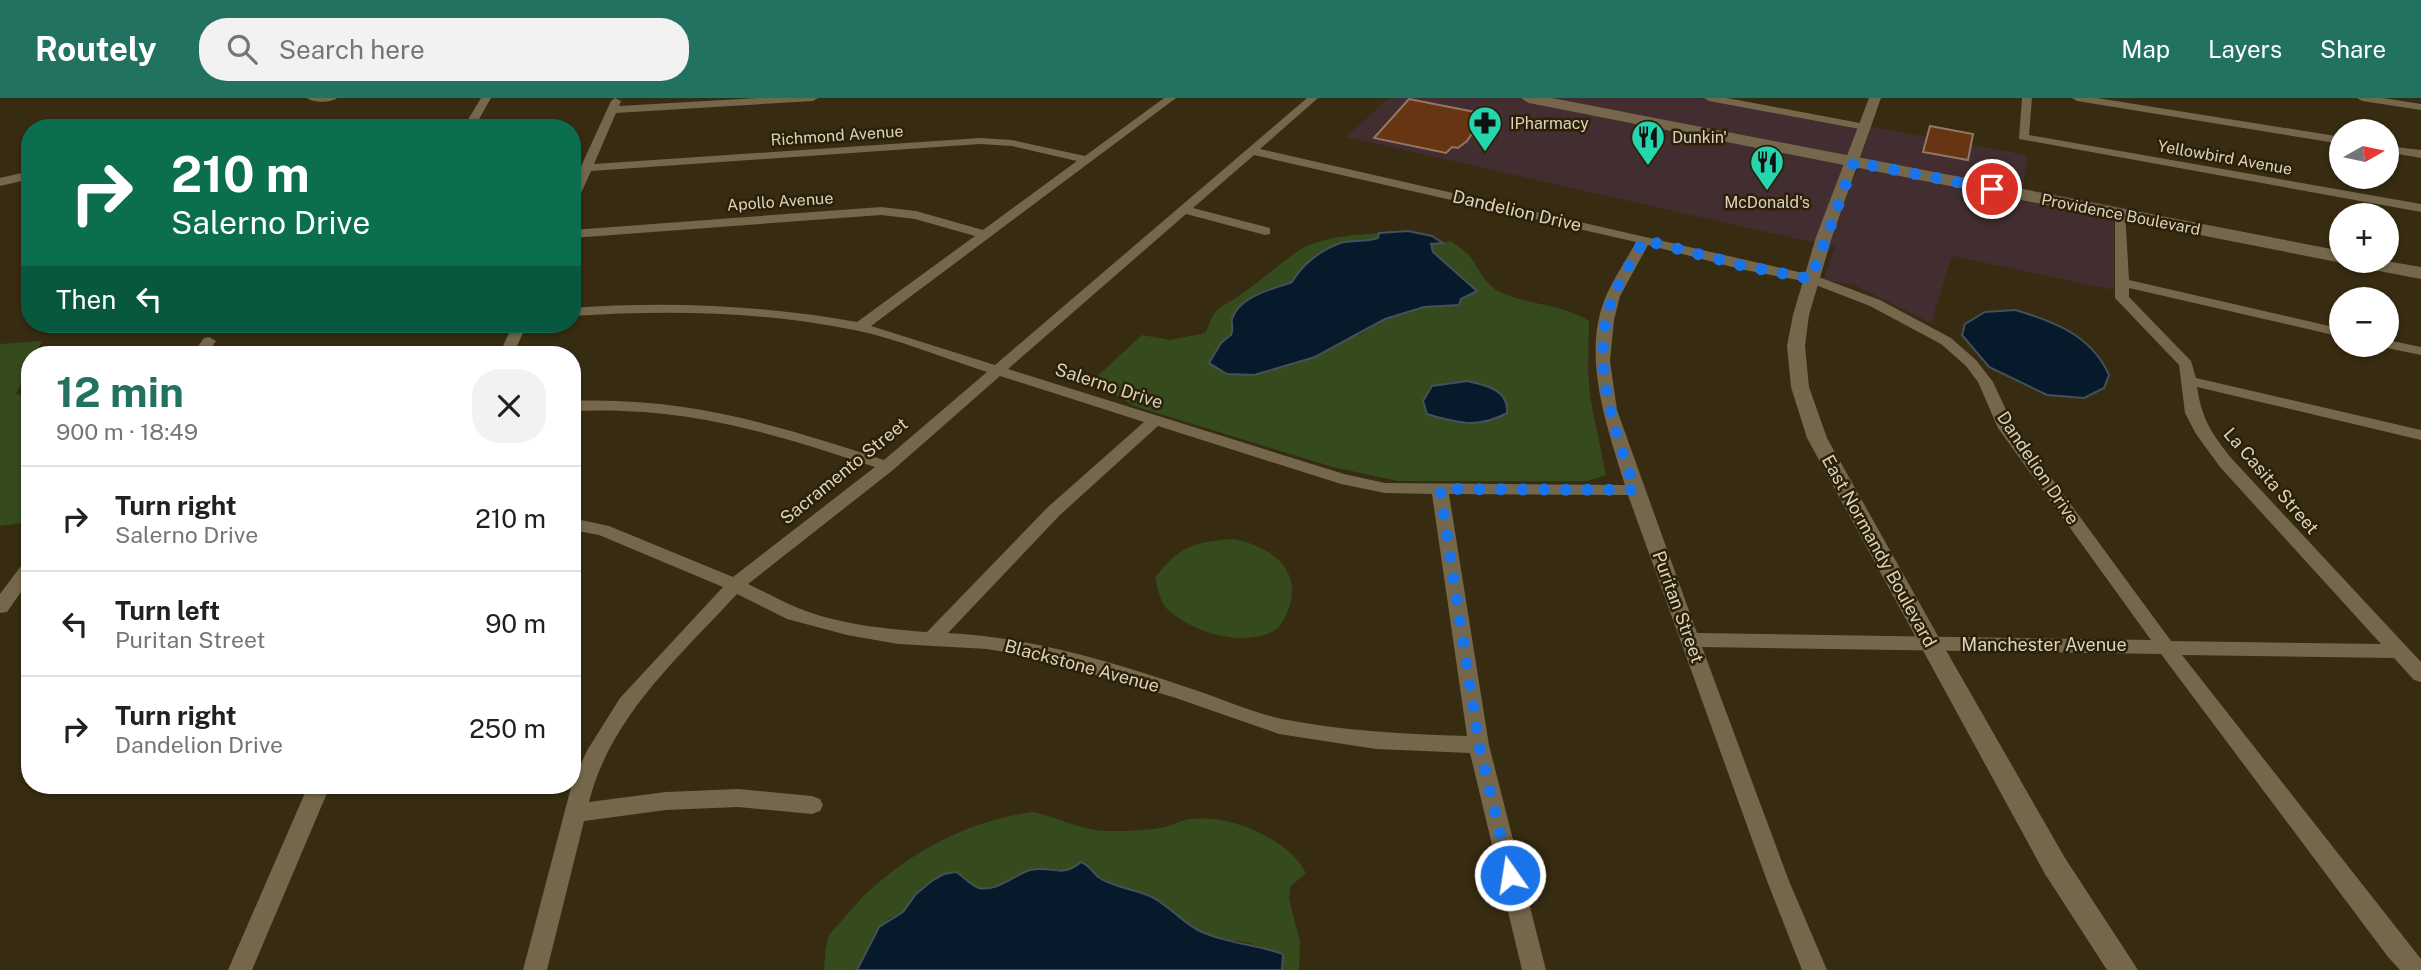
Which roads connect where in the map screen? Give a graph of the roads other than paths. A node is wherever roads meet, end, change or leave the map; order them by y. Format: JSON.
{"nodes":[{"id":1,"x":312,"y":98,"type":"edge"},
{"id":2,"x":332,"y":98,"type":"edge"},
{"id":3,"x":486,"y":98,"type":"edge"},
{"id":4,"x":813,"y":98,"type":"edge"},
{"id":5,"x":1170,"y":98,"type":"edge"},
{"id":6,"x":1313,"y":98,"type":"edge"},
{"id":7,"x":1529,"y":98,"type":"edge"},
{"id":8,"x":1709,"y":98,"type":"edge"},
{"id":9,"x":1875,"y":98,"type":"edge"},
{"id":10,"x":2027,"y":98,"type":"edge"},
{"id":11,"x":2077,"y":98,"type":"edge"},
{"id":12,"x":2362,"y":98,"type":"edge"},
{"id":13,"x":615,"y":104,"type":"edge"},
{"id":14,"x":2421,"y":107,"type":"edge"},
{"id":15,"x":473,"y":119,"type":"edge"},
{"id":16,"x":1865,"y":127,"type":"junction"},
{"id":17,"x":2329,"y":139,"type":"edge"},
{"id":18,"x":1252,"y":151,"type":"junction"},
{"id":19,"x":2399,"y":151,"type":"edge"},
{"id":20,"x":2421,"y":155,"type":"edge"},
{"id":21,"x":1087,"y":160,"type":"junction"},
{"id":22,"x":1854,"y":162,"type":"junction"},
{"id":23,"x":587,"y":168,"type":"junction"},
{"id":24,"x":21,"y":177,"type":"edge"},
{"id":25,"x":581,"y":180,"type":"edge"},
{"id":26,"x":0,"y":181,"type":"edge"},
{"id":27,"x":2421,"y":208,"type":"edge"},
{"id":28,"x":1185,"y":210,"type":"junction"},
{"id":29,"x":2121,"y":214,"type":"junction"},
{"id":30,"x":1265,"y":231,"type":"dead end"},
{"id":31,"x":581,"y":233,"type":"edge"},
{"id":32,"x":986,"y":236,"type":"junction"},
{"id":33,"x":1644,"y":240,"type":"junction"},
{"id":34,"x":2329,"y":254,"type":"edge"},
{"id":35,"x":2399,"y":269,"type":"edge"},
{"id":36,"x":2421,"y":273,"type":"edge"},
{"id":37,"x":1811,"y":279,"type":"junction"},
{"id":38,"x":2120,"y":282,"type":"junction"},
{"id":39,"x":581,"y":311,"type":"edge"},
{"id":40,"x":860,"y":327,"type":"junction"},
{"id":41,"x":2329,"y":330,"type":"edge"},
{"id":42,"x":209,"y":341,"type":"dead end"},
{"id":43,"x":205,"y":346,"type":"edge"},
{"id":44,"x":2399,"y":346,"type":"edge"},
{"id":45,"x":2421,"y":351,"type":"edge"},
{"id":46,"x":998,"y":371,"type":"junction"},
{"id":47,"x":2190,"y":382,"type":"junction"},
{"id":48,"x":581,"y":406,"type":"edge"},
{"id":49,"x":1155,"y":421,"type":"junction"},
{"id":50,"x":2421,"y":435,"type":"edge"},
{"id":51,"x":887,"y":466,"type":"junction"},
{"id":52,"x":1440,"y":489,"type":"junction"},
{"id":53,"x":1635,"y":490,"type":"junction"},
{"id":54,"x":581,"y":526,"type":"edge"},
{"id":55,"x":21,"y":578,"type":"edge"},
{"id":56,"x":735,"y":584,"type":"junction"},
{"id":57,"x":0,"y":607,"type":"edge"},
{"id":58,"x":932,"y":638,"type":"junction"},
{"id":59,"x":1690,"y":640,"type":"junction"},
{"id":60,"x":1931,"y":645,"type":"junction"},
{"id":61,"x":2165,"y":646,"type":"junction"},
{"id":62,"x":2398,"y":651,"type":"junction"},
{"id":63,"x":2421,"y":675,"type":"edge"},
{"id":64,"x":1479,"y":745,"type":"junction"},
{"id":65,"x":581,"y":791,"type":"edge"},
{"id":66,"x":316,"y":794,"type":"edge"},
{"id":67,"x":580,"y":794,"type":"edge"},
{"id":68,"x":812,"y":805,"type":"dead end"},
{"id":69,"x":575,"y":813,"type":"junction"},
{"id":70,"x":240,"y":970,"type":"edge"},
{"id":71,"x":535,"y":970,"type":"edge"},
{"id":72,"x":1534,"y":970,"type":"edge"},
{"id":73,"x":1815,"y":970,"type":"edge"},
{"id":74,"x":2123,"y":970,"type":"edge"},
{"id":75,"x":2415,"y":970,"type":"edge"}],
"edges":[{"from":1,"to":2,"type":"street"},
{"from":3,"to":15,"type":"street"},
{"from":4,"to":13,"type":"street"},
{"from":5,"to":21,"type":"street"},
{"from":6,"to":18,"type":"street","name":"Sacramento Street"},
{"from":7,"to":22,"type":"main road","name":"Providence Boulevard"},
{"from":8,"to":16,"type":"street"},
{"from":9,"to":16,"type":"street","name":"East Normandy Boulevard"},
{"from":10,"to":27,"type":"street","name":"Yellowbird Avenue"},
{"from":11,"to":17,"type":"street"},
{"from":12,"to":14,"type":"street"},
{"from":13,"to":23,"type":"street"},
{"from":16,"to":22,"type":"street","name":"East Normandy Boulevard"},
{"from":18,"to":28,"type":"street","name":"Sacramento Street"},
{"from":18,"to":33,"type":"street","name":"Dandelion Drive"},
{"from":19,"to":20,"type":"street"},
{"from":21,"to":23,"type":"street","name":"Richmond Avenue"},
{"from":21,"to":32,"type":"street"},
{"from":22,"to":29,"type":"main road","name":"Providence Boulevard"},
{"from":22,"to":37,"type":"street","name":"East Normandy Boulevard"},
{"from":23,"to":25,"type":"street"},
{"from":24,"to":26,"type":"street"},
{"from":28,"to":30,"type":"street"},
{"from":28,"to":46,"type":"street","name":"Sacramento Street"},
{"from":29,"to":34,"type":"main road","name":"Providence Boulevard"},
{"from":29,"to":38,"type":"street","name":"La Casita Street"},
{"from":31,"to":32,"type":"street","name":"Apollo Avenue"},
{"from":32,"to":40,"type":"street"},
{"from":33,"to":37,"type":"street","name":"Dandelion Drive"},
{"from":33,"to":53,"type":"street","name":"Puritan Street"},
{"from":35,"to":36,"type":"main road"},
{"from":37,"to":60,"type":"street","name":"East Normandy Boulevard"},
{"from":37,"to":61,"type":"street","name":"Dandelion Drive"},
{"from":38,"to":41,"type":"street"},
{"from":38,"to":47,"type":"street","name":"La Casita Street"},
{"from":39,"to":40,"type":"street","name":"Salerno Drive"},
{"from":40,"to":46,"type":"street","name":"Salerno Drive"},
{"from":42,"to":43,"type":"street"},
{"from":44,"to":45,"type":"street"},
{"from":46,"to":49,"type":"street","name":"Salerno Drive"},
{"from":46,"to":51,"type":"street","name":"Sacramento Street"},
{"from":47,"to":50,"type":"street"},
{"from":47,"to":62,"type":"street","name":"La Casita Street"},
{"from":48,"to":51,"type":"street"},
{"from":49,"to":52,"type":"street","name":"Salerno Drive"},
{"from":49,"to":58,"type":"street"},
{"from":51,"to":56,"type":"street","name":"Sacramento Street"},
{"from":52,"to":53,"type":"street","name":"Salerno Drive"},
{"from":52,"to":64,"type":"street"},
{"from":53,"to":59,"type":"street","name":"Puritan Street"},
{"from":54,"to":56,"type":"street","name":"Blackstone Avenue"},
{"from":55,"to":57,"type":"street"},
{"from":56,"to":58,"type":"street","name":"Blackstone Avenue"},
{"from":56,"to":65,"type":"street","name":"Sacramento Street"},
{"from":58,"to":64,"type":"street","name":"Blackstone Avenue"},
{"from":59,"to":60,"type":"street","name":"Manchester Avenue"},
{"from":59,"to":73,"type":"street","name":"Puritan Street"},
{"from":60,"to":61,"type":"street","name":"Manchester Avenue"},
{"from":60,"to":74,"type":"street","name":"East Normandy Boulevard"},
{"from":61,"to":62,"type":"street","name":"Manchester Avenue"},
{"from":61,"to":75,"type":"street","name":"Dandelion Drive"},
{"from":62,"to":63,"type":"street","name":"La Casita Street"},
{"from":64,"to":72,"type":"street"},
{"from":66,"to":70,"type":"street"},
{"from":67,"to":69,"type":"street","name":"Sacramento Street"},
{"from":68,"to":69,"type":"street"},
{"from":69,"to":71,"type":"street","name":"Sacramento Street"}]}
